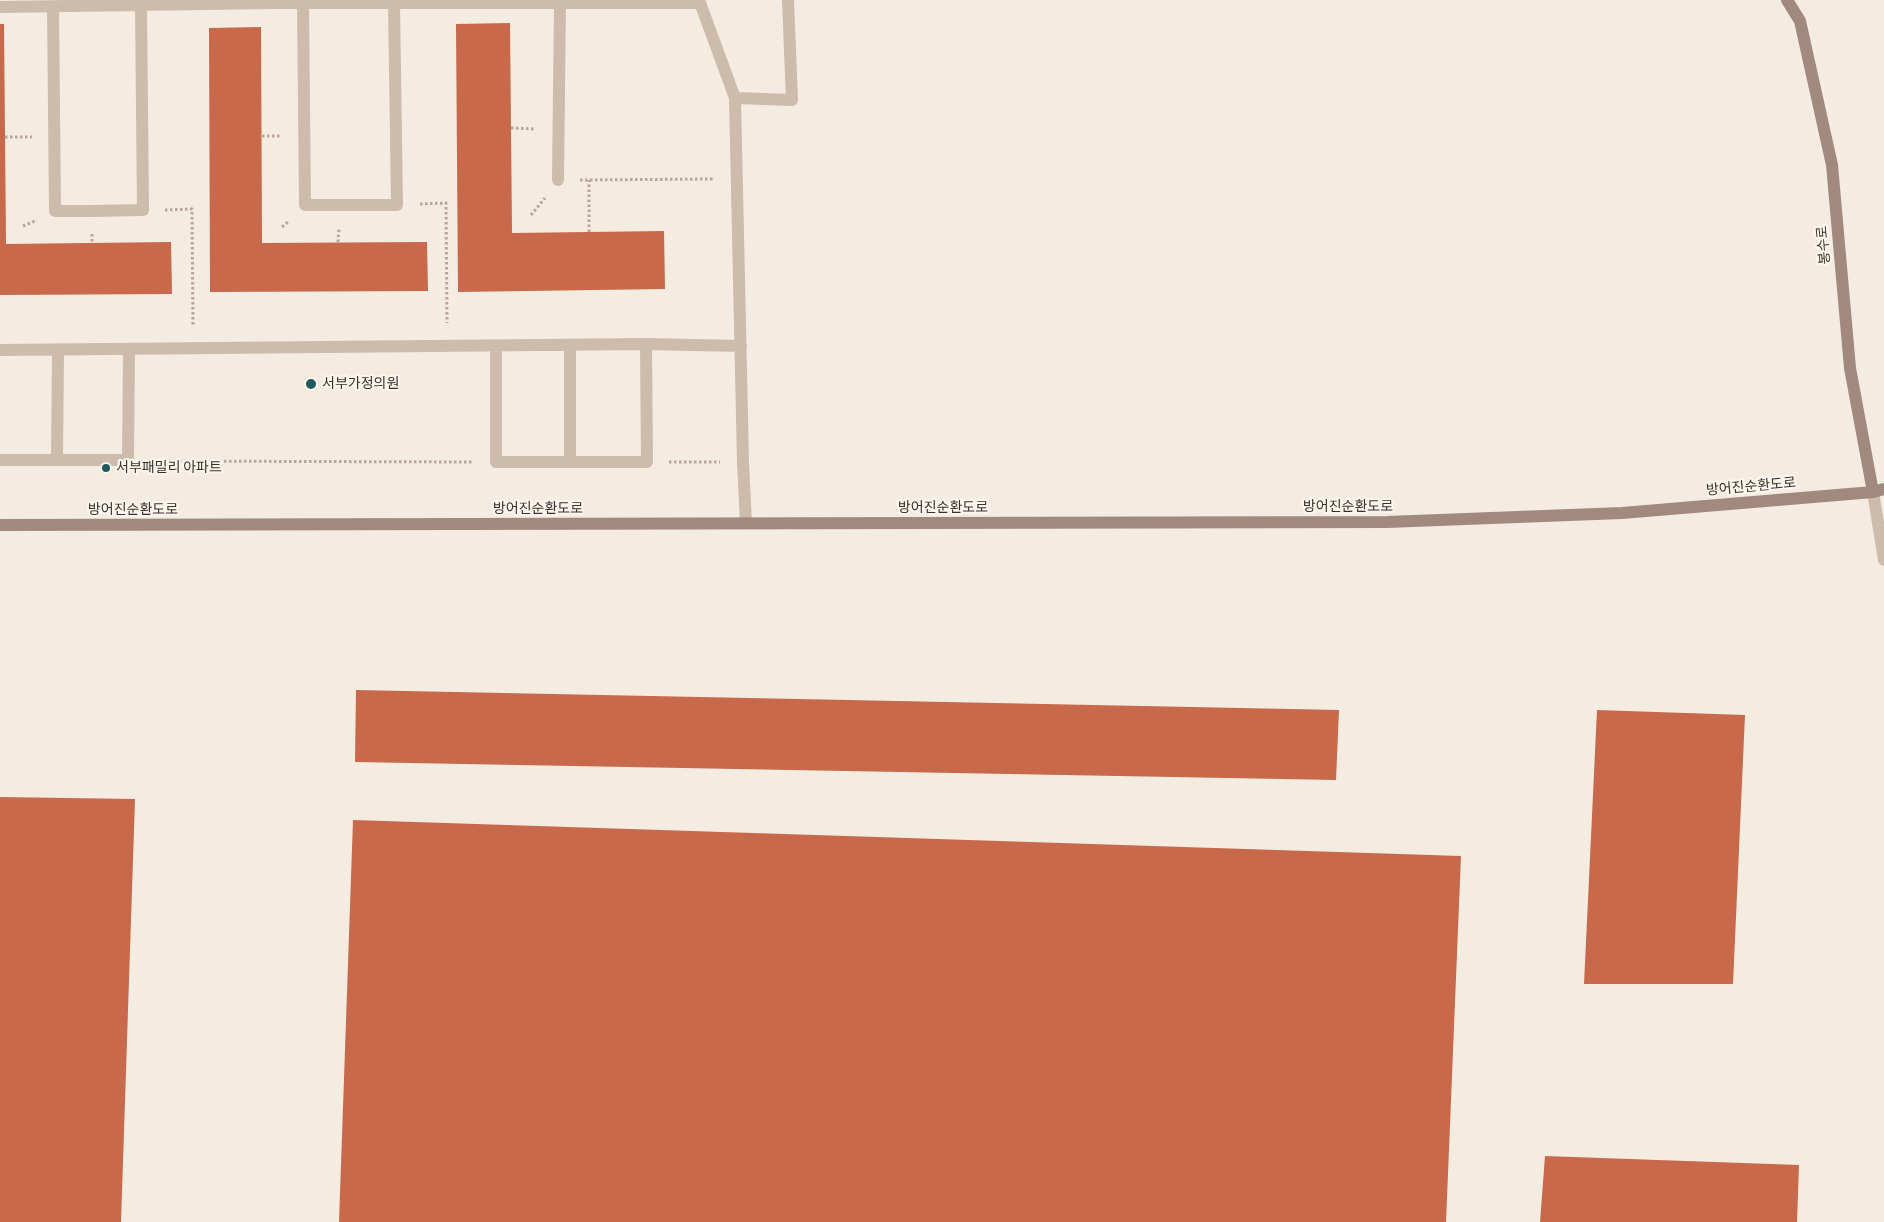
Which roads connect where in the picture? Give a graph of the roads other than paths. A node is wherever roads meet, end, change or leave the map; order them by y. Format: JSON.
{"nodes":[{"id":1,"x":788,"y":0,"type":"edge"},
{"id":2,"x":1787,"y":0,"type":"edge"},
{"id":3,"x":700,"y":2,"type":"edge"},
{"id":4,"x":303,"y":3,"type":"junction"},
{"id":5,"x":394,"y":3,"type":"junction"},
{"id":6,"x":560,"y":3,"type":"junction"},
{"id":7,"x":141,"y":5,"type":"junction"},
{"id":8,"x":52,"y":6,"type":"junction"},
{"id":9,"x":0,"y":7,"type":"edge"},
{"id":10,"x":735,"y":98,"type":"junction"},
{"id":11,"x":558,"y":180,"type":"road end"},
{"id":12,"x":646,"y":344,"type":"junction"},
{"id":13,"x":570,"y":345,"type":"junction"},
{"id":14,"x":496,"y":346,"type":"junction"},
{"id":15,"x":741,"y":346,"type":"junction"},
{"id":16,"x":130,"y":349,"type":"junction"},
{"id":17,"x":0,"y":350,"type":"edge"},
{"id":18,"x":58,"y":350,"type":"junction"},
{"id":19,"x":0,"y":460,"type":"edge"},
{"id":20,"x":57,"y":460,"type":"junction"},
{"id":21,"x":570,"y":462,"type":"junction"},
{"id":22,"x":1878,"y":490,"type":"edge"},
{"id":23,"x":746,"y":523,"type":"junction"},
{"id":24,"x":0,"y":526,"type":"edge"},
{"id":25,"x":1884,"y":560,"type":"edge"}],
"edges":[{"from":1,"to":10,"type":"street"},
{"from":2,"to":22,"type":"main road","name":"봉수로"},
{"from":3,"to":6,"type":"street"},
{"from":3,"to":10,"type":"street"},
{"from":4,"to":5,"type":"street"},
{"from":4,"to":5,"type":"street"},
{"from":4,"to":7,"type":"street"},
{"from":5,"to":6,"type":"street"},
{"from":6,"to":11,"type":"street"},
{"from":7,"to":8,"type":"street"},
{"from":7,"to":8,"type":"street"},
{"from":8,"to":9,"type":"street"},
{"from":10,"to":15,"type":"street"},
{"from":12,"to":13,"type":"street"},
{"from":12,"to":15,"type":"street"},
{"from":12,"to":21,"type":"street"},
{"from":13,"to":14,"type":"street"},
{"from":13,"to":21,"type":"street"},
{"from":14,"to":16,"type":"street"},
{"from":14,"to":21,"type":"street"},
{"from":15,"to":23,"type":"street"},
{"from":16,"to":18,"type":"street"},
{"from":16,"to":20,"type":"street"},
{"from":17,"to":18,"type":"street"},
{"from":18,"to":20,"type":"street"},
{"from":19,"to":20,"type":"street"},
{"from":22,"to":23,"type":"main road","name":"방어진순환도로"},
{"from":22,"to":25,"type":"street"},
{"from":23,"to":24,"type":"main road","name":"방어진순환도로"}]}
